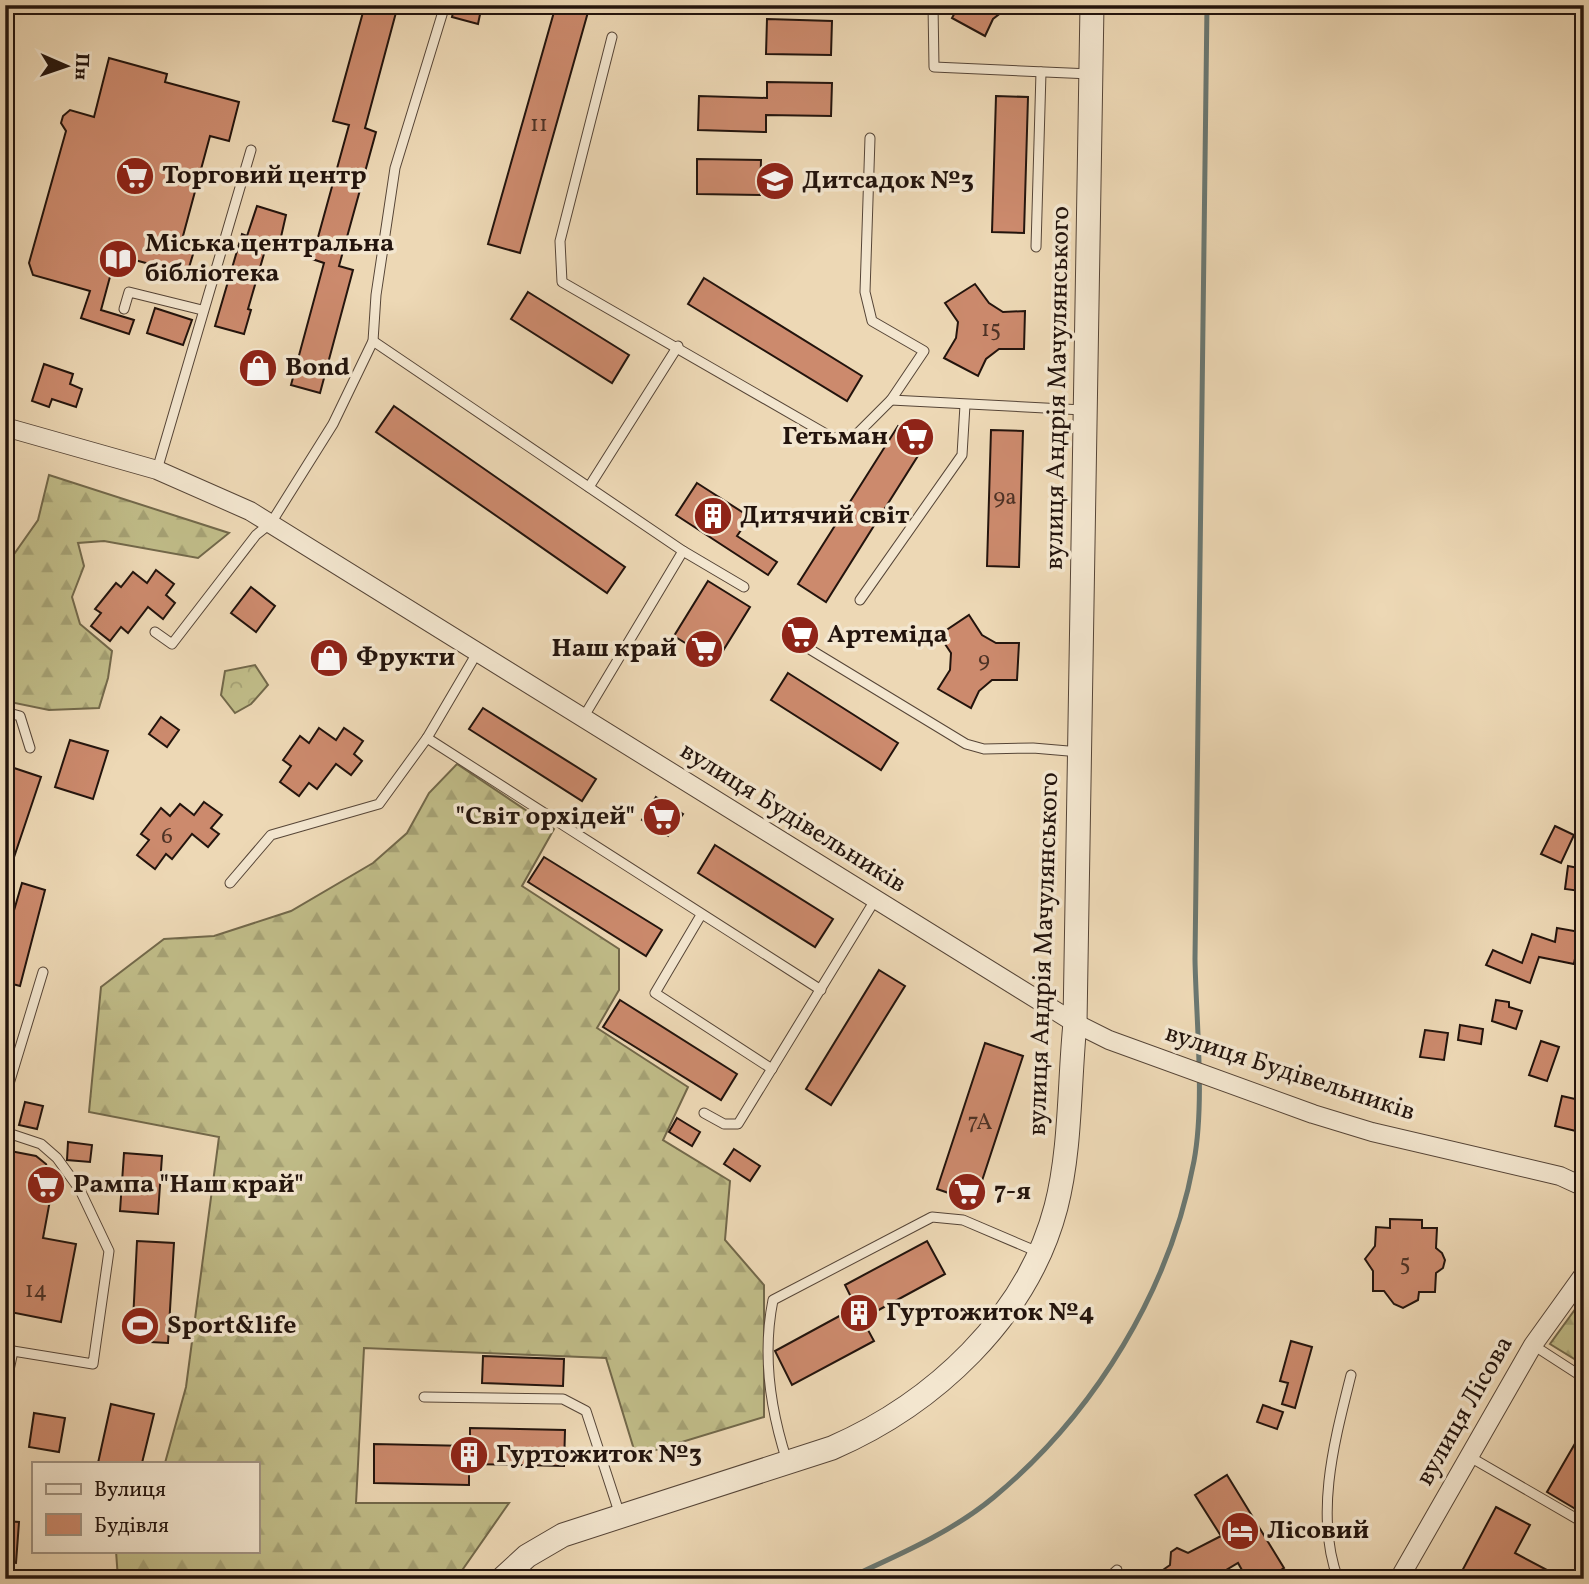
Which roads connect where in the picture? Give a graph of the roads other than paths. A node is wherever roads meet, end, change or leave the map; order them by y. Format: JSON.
{"nodes":[{"id":1,"x":444,"y":5,"type":"edge"},
{"id":2,"x":933,"y":5,"type":"edge"},
{"id":3,"x":1092,"y":5,"type":"edge"},
{"id":4,"x":612,"y":37,"type":"dead end"},
{"id":5,"x":1041,"y":72,"type":"junction"},
{"id":6,"x":1091,"y":74,"type":"junction"},
{"id":7,"x":870,"y":138,"type":"dead end"},
{"id":8,"x":251,"y":150,"type":"dead end"},
{"id":9,"x":1036,"y":247,"type":"dead end"},
{"id":10,"x":124,"y":309,"type":"dead end"},
{"id":11,"x":202,"y":310,"type":"junction"},
{"id":12,"x":373,"y":341,"type":"junction"},
{"id":13,"x":678,"y":346,"type":"junction"},
{"id":14,"x":891,"y":400,"type":"junction"},
{"id":15,"x":965,"y":405,"type":"junction"},
{"id":16,"x":1085,"y":410,"type":"junction"},
{"id":17,"x":5,"y":427,"type":"edge"},
{"id":18,"x":157,"y":470,"type":"junction"},
{"id":19,"x":589,"y":487,"type":"junction"},
{"id":20,"x":271,"y":523,"type":"junction"},
{"id":21,"x":683,"y":551,"type":"junction"},
{"id":22,"x":744,"y":587,"type":"dead end"},
{"id":23,"x":860,"y":600,"type":"dead end"},
{"id":24,"x":155,"y":632,"type":"dead end"},
{"id":25,"x":811,"y":650,"type":"dead end"},
{"id":26,"x":477,"y":653,"type":"junction"},
{"id":27,"x":5,"y":712,"type":"edge"},
{"id":28,"x":583,"y":718,"type":"junction"},
{"id":29,"x":428,"y":738,"type":"junction"},
{"id":30,"x":30,"y":748,"type":"dead end"},
{"id":31,"x":1080,"y":752,"type":"junction"},
{"id":32,"x":230,"y":883,"type":"dead end"},
{"id":33,"x":875,"y":900,"type":"junction"},
{"id":34,"x":701,"y":915,"type":"junction"},
{"id":35,"x":43,"y":972,"type":"dead end"},
{"id":36,"x":821,"y":990,"type":"junction"},
{"id":37,"x":1075,"y":1023,"type":"junction"},
{"id":38,"x":772,"y":1069,"type":"junction"},
{"id":39,"x":5,"y":1097,"type":"edge"},
{"id":40,"x":704,"y":1112,"type":"dead end"},
{"id":41,"x":5,"y":1132,"type":"edge"},
{"id":42,"x":1584,"y":1187,"type":"edge"},
{"id":43,"x":1038,"y":1252,"type":"junction"},
{"id":44,"x":1584,"y":1274,"type":"edge"},
{"id":45,"x":1533,"y":1345,"type":"junction"},
{"id":46,"x":9,"y":1348,"type":"edge"},
{"id":47,"x":1351,"y":1375,"type":"dead end"},
{"id":48,"x":1584,"y":1378,"type":"edge"},
{"id":49,"x":5,"y":1389,"type":"edge"},
{"id":50,"x":424,"y":1397,"type":"dead end"},
{"id":51,"x":1470,"y":1457,"type":"junction"},
{"id":52,"x":788,"y":1462,"type":"junction"},
{"id":53,"x":620,"y":1515,"type":"junction"},
{"id":54,"x":1584,"y":1523,"type":"edge"},
{"id":55,"x":1117,"y":1570,"type":"dead end"},
{"id":56,"x":502,"y":1579,"type":"edge"},
{"id":57,"x":1107,"y":1579,"type":"edge"},
{"id":58,"x":1338,"y":1579,"type":"edge"},
{"id":59,"x":1399,"y":1579,"type":"edge"}],
"edges":[{"from":1,"to":12,"type":"lane"},
{"from":2,"to":5,"type":"lane"},
{"from":3,"to":6,"type":"street","name":"вулиця Андрія Мачулянського"},
{"from":4,"to":13,"type":"lane"},
{"from":5,"to":6,"type":"lane"},
{"from":5,"to":9,"type":"lane"},
{"from":6,"to":16,"type":"street","name":"вулиця Андрія Мачулянського"},
{"from":7,"to":14,"type":"lane"},
{"from":8,"to":11,"type":"lane"},
{"from":10,"to":11,"type":"lane"},
{"from":11,"to":18,"type":"lane"},
{"from":12,"to":19,"type":"lane"},
{"from":12,"to":20,"type":"lane"},
{"from":13,"to":14,"type":"lane"},
{"from":13,"to":19,"type":"lane"},
{"from":14,"to":15,"type":"lane"},
{"from":15,"to":16,"type":"lane"},
{"from":15,"to":23,"type":"lane"},
{"from":16,"to":31,"type":"street","name":"вулиця Андрія Мачулянського"},
{"from":17,"to":18,"type":"street","name":"вулиця Будівельників"},
{"from":18,"to":20,"type":"street","name":"вулиця Будівельників"},
{"from":19,"to":21,"type":"lane"},
{"from":20,"to":24,"type":"lane"},
{"from":20,"to":26,"type":"street","name":"вулиця Будівельників"},
{"from":21,"to":22,"type":"lane"},
{"from":21,"to":28,"type":"lane"},
{"from":25,"to":31,"type":"lane"},
{"from":26,"to":28,"type":"street","name":"вулиця Будівельників"},
{"from":26,"to":29,"type":"lane"},
{"from":27,"to":30,"type":"lane"},
{"from":28,"to":33,"type":"street","name":"вулиця Будівельників"},
{"from":29,"to":32,"type":"lane"},
{"from":29,"to":34,"type":"lane"},
{"from":31,"to":37,"type":"street","name":"вулиця Андрія Мачулянського"},
{"from":33,"to":36,"type":"lane"},
{"from":33,"to":37,"type":"street","name":"вулиця Будівельників"},
{"from":34,"to":36,"type":"lane"},
{"from":34,"to":38,"type":"lane"},
{"from":35,"to":39,"type":"lane"},
{"from":36,"to":38,"type":"lane"},
{"from":37,"to":42,"type":"street","name":"вулиця Будівельників"},
{"from":37,"to":43,"type":"street","name":"вулиця Андрія Мачулянського"},
{"from":38,"to":40,"type":"lane"},
{"from":41,"to":46,"type":"lane"},
{"from":43,"to":52,"type":"street","name":"вулиця Андрія Мачулянського"},
{"from":43,"to":52,"type":"lane"},
{"from":44,"to":45,"type":"street","name":"вулиця Лісова"},
{"from":45,"to":48,"type":"lane"},
{"from":45,"to":51,"type":"street","name":"вулиця Лісова"},
{"from":46,"to":49,"type":"lane"},
{"from":47,"to":58,"type":"lane"},
{"from":50,"to":53,"type":"lane"},
{"from":51,"to":54,"type":"lane"},
{"from":51,"to":59,"type":"street","name":"вулиця Лісова"},
{"from":52,"to":53,"type":"street","name":"вулиця Андрія Мачулянського"},
{"from":53,"to":56,"type":"street","name":"вулиця Андрія Мачулянського"},
{"from":55,"to":57,"type":"lane"}]}
